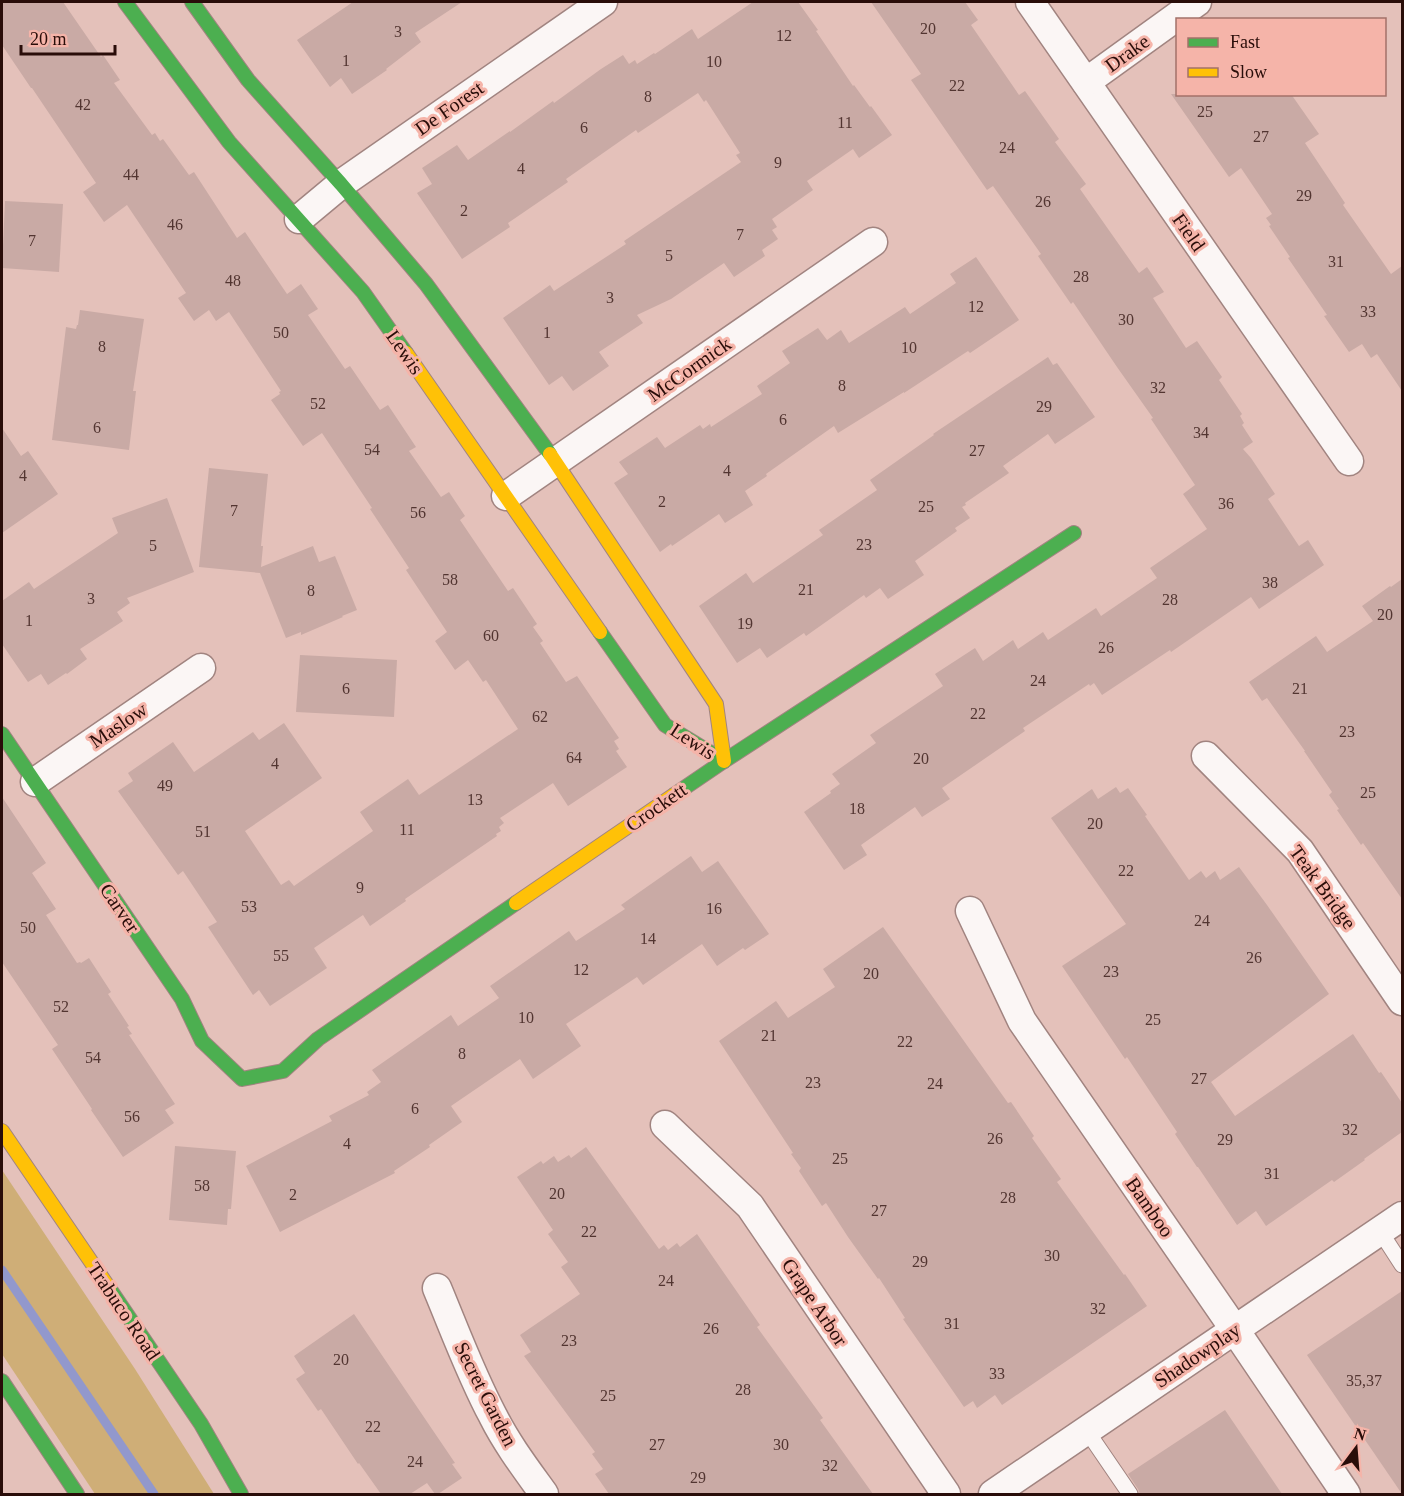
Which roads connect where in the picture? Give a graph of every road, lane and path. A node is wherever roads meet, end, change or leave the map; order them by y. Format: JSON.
{"nodes":[{"id":1,"x":125,"y":2,"type":"edge"},
{"id":2,"x":192,"y":2,"type":"edge"},
{"id":3,"x":603,"y":2,"type":"edge"},
{"id":4,"x":1030,"y":2,"type":"edge"},
{"id":5,"x":1197,"y":2,"type":"edge"},
{"id":6,"x":1086,"y":82,"type":"junction"},
{"id":7,"x":341,"y":184,"type":"junction"},
{"id":8,"x":299,"y":219,"type":"junction"},
{"id":9,"x":873,"y":242,"type":"dead end"},
{"id":10,"x":555,"y":461,"type":"junction"},
{"id":11,"x":1349,"y":462,"type":"dead end"},
{"id":12,"x":506,"y":496,"type":"junction"},
{"id":13,"x":1074,"y":533,"type":"dead end"},
{"id":14,"x":201,"y":668,"type":"dead end"},
{"id":15,"x":2,"y":734,"type":"edge"},
{"id":16,"x":1206,"y":756,"type":"dead end"},
{"id":17,"x":724,"y":761,"type":"junction"},
{"id":18,"x":35,"y":782,"type":"junction"},
{"id":19,"x":970,"y":911,"type":"dead end"},
{"id":20,"x":1402,"y":1001,"type":"edge"},
{"id":21,"x":242,"y":1079,"type":"joint"},
{"id":22,"x":665,"y":1125,"type":"dead end"},
{"id":23,"x":2,"y":1131,"type":"edge"},
{"id":24,"x":1391,"y":1224,"type":"edge"},
{"id":25,"x":1402,"y":1265,"type":"edge"},
{"id":26,"x":437,"y":1288,"type":"dead end"},
{"id":27,"x":1235,"y":1330,"type":"junction"},
{"id":28,"x":2,"y":1381,"type":"edge"},
{"id":29,"x":1086,"y":1431,"type":"junction"},
{"id":30,"x":77,"y":1494,"type":"edge"},
{"id":31,"x":241,"y":1494,"type":"edge"},
{"id":32,"x":543,"y":1494,"type":"edge"},
{"id":33,"x":946,"y":1494,"type":"edge"},
{"id":34,"x":993,"y":1494,"type":"edge"},
{"id":35,"x":1130,"y":1494,"type":"edge"},
{"id":36,"x":1346,"y":1494,"type":"edge"}],
"edges":[{"from":1,"to":8,"type":"street","name":"Lewis"},
{"from":2,"to":7,"type":"street","name":"Lewis"},
{"from":3,"to":7,"type":"street","name":"De Forest"},
{"from":4,"to":6,"type":"street","name":"Field"},
{"from":5,"to":6,"type":"street","name":"Drake"},
{"from":6,"to":11,"type":"street","name":"Field"},
{"from":7,"to":8,"type":"street","name":"De Forest"},
{"from":7,"to":10,"type":"street","name":"Lewis"},
{"from":8,"to":12,"type":"street","name":"Lewis"},
{"from":9,"to":10,"type":"street","name":"McCormick"},
{"from":10,"to":12,"type":"street","name":"McCormick"},
{"from":10,"to":17,"type":"street","name":"Lewis"},
{"from":12,"to":17,"type":"street","name":"Lewis"},
{"from":13,"to":17,"type":"street","name":"Crockett"},
{"from":14,"to":18,"type":"street","name":"Maslow"},
{"from":15,"to":18,"type":"street","name":"Carver"},
{"from":16,"to":20,"type":"street","name":"Teak Bridge"},
{"from":17,"to":21,"type":"street","name":"Crockett"},
{"from":18,"to":21,"type":"street","name":"Carver"},
{"from":19,"to":27,"type":"street","name":"Bamboo"},
{"from":22,"to":33,"type":"street","name":"Grape Arbor"},
{"from":23,"to":31,"type":"street","name":"Trabuco Road"},
{"from":24,"to":25,"type":"lane"},
{"from":24,"to":27,"type":"street","name":"Shadowplay"},
{"from":26,"to":32,"type":"street","name":"Secret Garden"},
{"from":27,"to":29,"type":"street","name":"Shadowplay"},
{"from":27,"to":36,"type":"street","name":"Bamboo"},
{"from":28,"to":30,"type":"street"},
{"from":29,"to":34,"type":"street","name":"Shadowplay"},
{"from":29,"to":35,"type":"lane"}]}
